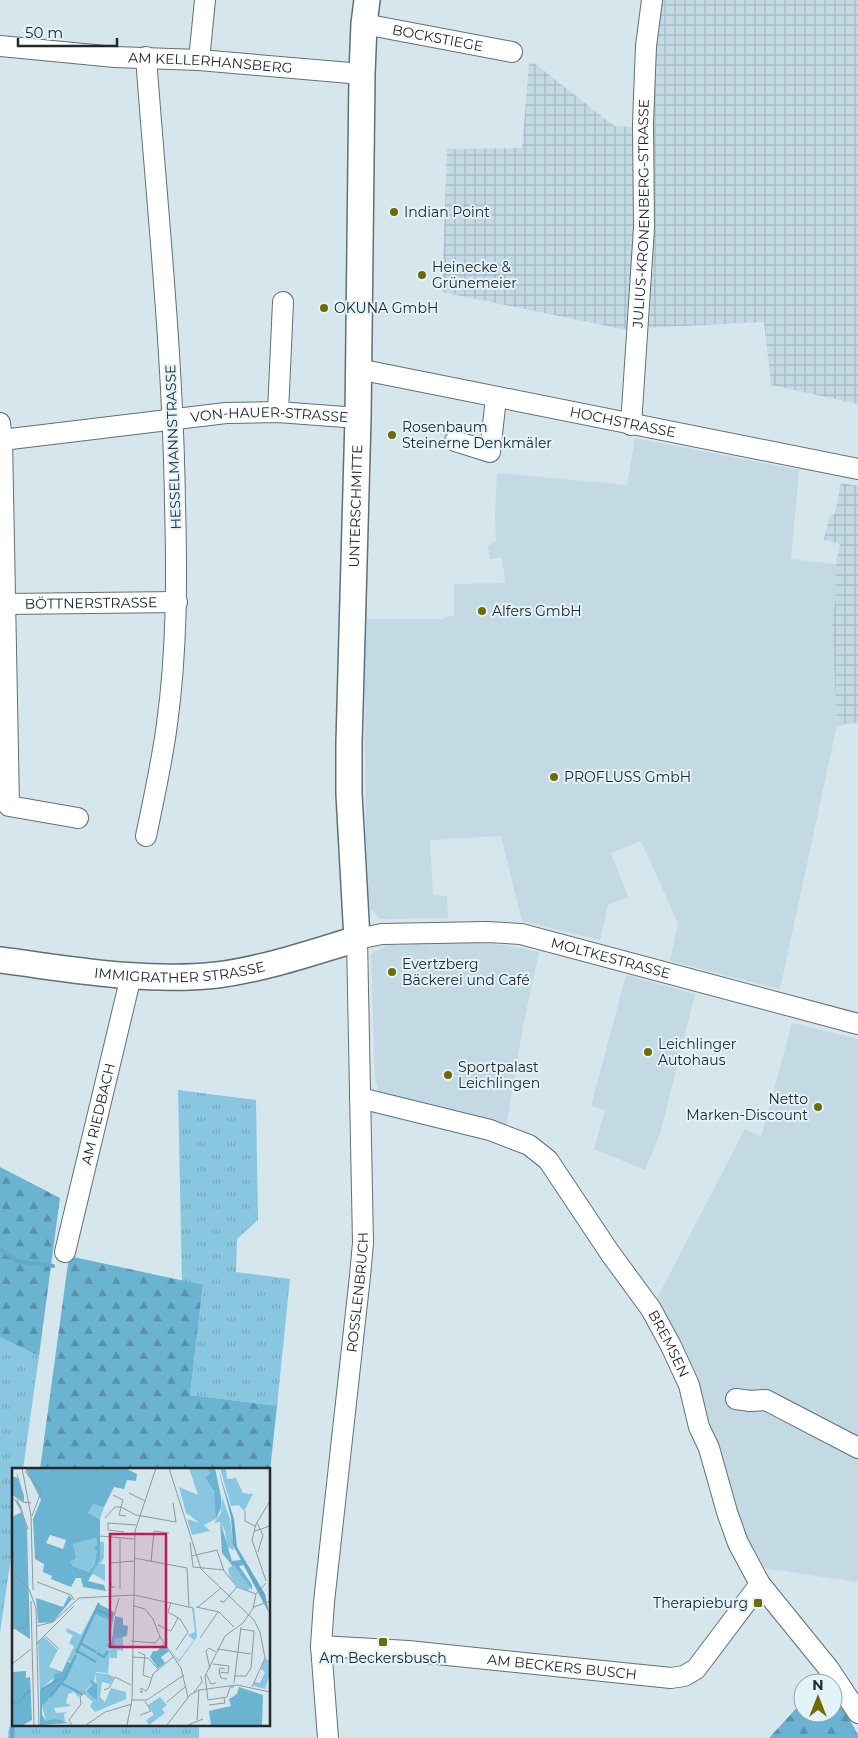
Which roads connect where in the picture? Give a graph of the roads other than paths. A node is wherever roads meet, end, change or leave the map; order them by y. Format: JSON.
{"nodes":[{"id":1,"x":205,"y":0,"type":"edge"},
{"id":2,"x":652,"y":0,"type":"edge"},
{"id":3,"x":365,"y":12,"type":"edge"},
{"id":4,"x":0,"y":46,"type":"edge"},
{"id":5,"x":512,"y":52,"type":"dead end"},
{"id":6,"x":146,"y":57,"type":"junction"},
{"id":7,"x":199,"y":60,"type":"junction"},
{"id":8,"x":362,"y":74,"type":"junction"},
{"id":9,"x":283,"y":302,"type":"dead end"},
{"id":10,"x":358,"y":369,"type":"junction"},
{"id":11,"x":496,"y":398,"type":"junction"},
{"id":12,"x":278,"y":412,"type":"junction"},
{"id":13,"x":358,"y":418,"type":"junction"},
{"id":14,"x":174,"y":420,"type":"junction"},
{"id":15,"x":631,"y":425,"type":"junction"},
{"id":16,"x":1,"y":432,"type":"edge"},
{"id":17,"x":455,"y":440,"type":"dead end"},
{"id":18,"x":858,"y":469,"type":"edge"},
{"id":19,"x":176,"y":602,"type":"junction"},
{"id":20,"x":5,"y":604,"type":"junction"},
{"id":21,"x":78,"y":818,"type":"dead end"},
{"id":22,"x":146,"y":836,"type":"dead end"},
{"id":23,"x":357,"y":939,"type":"junction"},
{"id":24,"x":0,"y":960,"type":"edge"},
{"id":25,"x":131,"y":976,"type":"junction"},
{"id":26,"x":858,"y":1024,"type":"edge"},
{"id":27,"x":360,"y":1098,"type":"junction"},
{"id":28,"x":65,"y":1252,"type":"dead end"},
{"id":29,"x":736,"y":1399,"type":"dead end"},
{"id":30,"x":858,"y":1448,"type":"edge"},
{"id":31,"x":760,"y":1584,"type":"junction"},
{"id":32,"x":321,"y":1646,"type":"junction"},
{"id":33,"x":858,"y":1713,"type":"edge"},
{"id":34,"x":328,"y":1738,"type":"edge"}],
"edges":[{"from":1,"to":7,"type":"street"},
{"from":2,"to":15,"type":"street","name":"JULIUS-KRONENBERG-STRASSE"},
{"from":3,"to":5,"type":"street","name":"BOCKSTIEGE"},
{"from":3,"to":8,"type":"main road"},
{"from":4,"to":6,"type":"street","name":"AM KELLERHANSBERG"},
{"from":6,"to":7,"type":"street","name":"AM KELLERHANSBERG"},
{"from":6,"to":14,"type":"street","name":"HESSELMANNSTRASSE"},
{"from":7,"to":8,"type":"street","name":"AM KELLERHANSBERG"},
{"from":8,"to":10,"type":"main road","name":"UNTERSCHMITTE"},
{"from":9,"to":12,"type":"street"},
{"from":10,"to":11,"type":"street","name":"HOCHSTRASSE"},
{"from":10,"to":13,"type":"main road","name":"UNTERSCHMITTE"},
{"from":11,"to":15,"type":"street","name":"HOCHSTRASSE"},
{"from":11,"to":17,"type":"street"},
{"from":12,"to":13,"type":"street","name":"VON-HAUER-STRASSE"},
{"from":12,"to":14,"type":"street","name":"VON-HAUER-STRASSE"},
{"from":13,"to":23,"type":"main road","name":"UNTERSCHMITTE"},
{"from":14,"to":16,"type":"street","name":"VON-HAUER-STRASSE"},
{"from":14,"to":19,"type":"street","name":"HESSELMANNSTRASSE"},
{"from":15,"to":18,"type":"street","name":"HOCHSTRASSE"},
{"from":16,"to":20,"type":"street"},
{"from":19,"to":20,"type":"street","name":"BÖTTNERSTRASSE"},
{"from":19,"to":22,"type":"street","name":"HESSELMANNSTRASSE"},
{"from":20,"to":21,"type":"street"},
{"from":23,"to":25,"type":"main road","name":"IMMIGRATHER STRASSE"},
{"from":23,"to":26,"type":"street","name":"MOLTKESTRASSE"},
{"from":23,"to":27,"type":"street","name":"ROSSLENBRUCH"},
{"from":24,"to":25,"type":"main road","name":"IMMIGRATHER STRASSE"},
{"from":25,"to":28,"type":"street","name":"AM RIEDBACH"},
{"from":27,"to":31,"type":"street","name":"BREMSEN"},
{"from":27,"to":32,"type":"street","name":"ROSSLENBRUCH"},
{"from":29,"to":30,"type":"street"},
{"from":31,"to":32,"type":"street","name":"AM BECKERS BUSCH"},
{"from":31,"to":33,"type":"street","name":"BREMSEN"},
{"from":32,"to":34,"type":"street","name":"ROSSLENBRUCH"}]}
